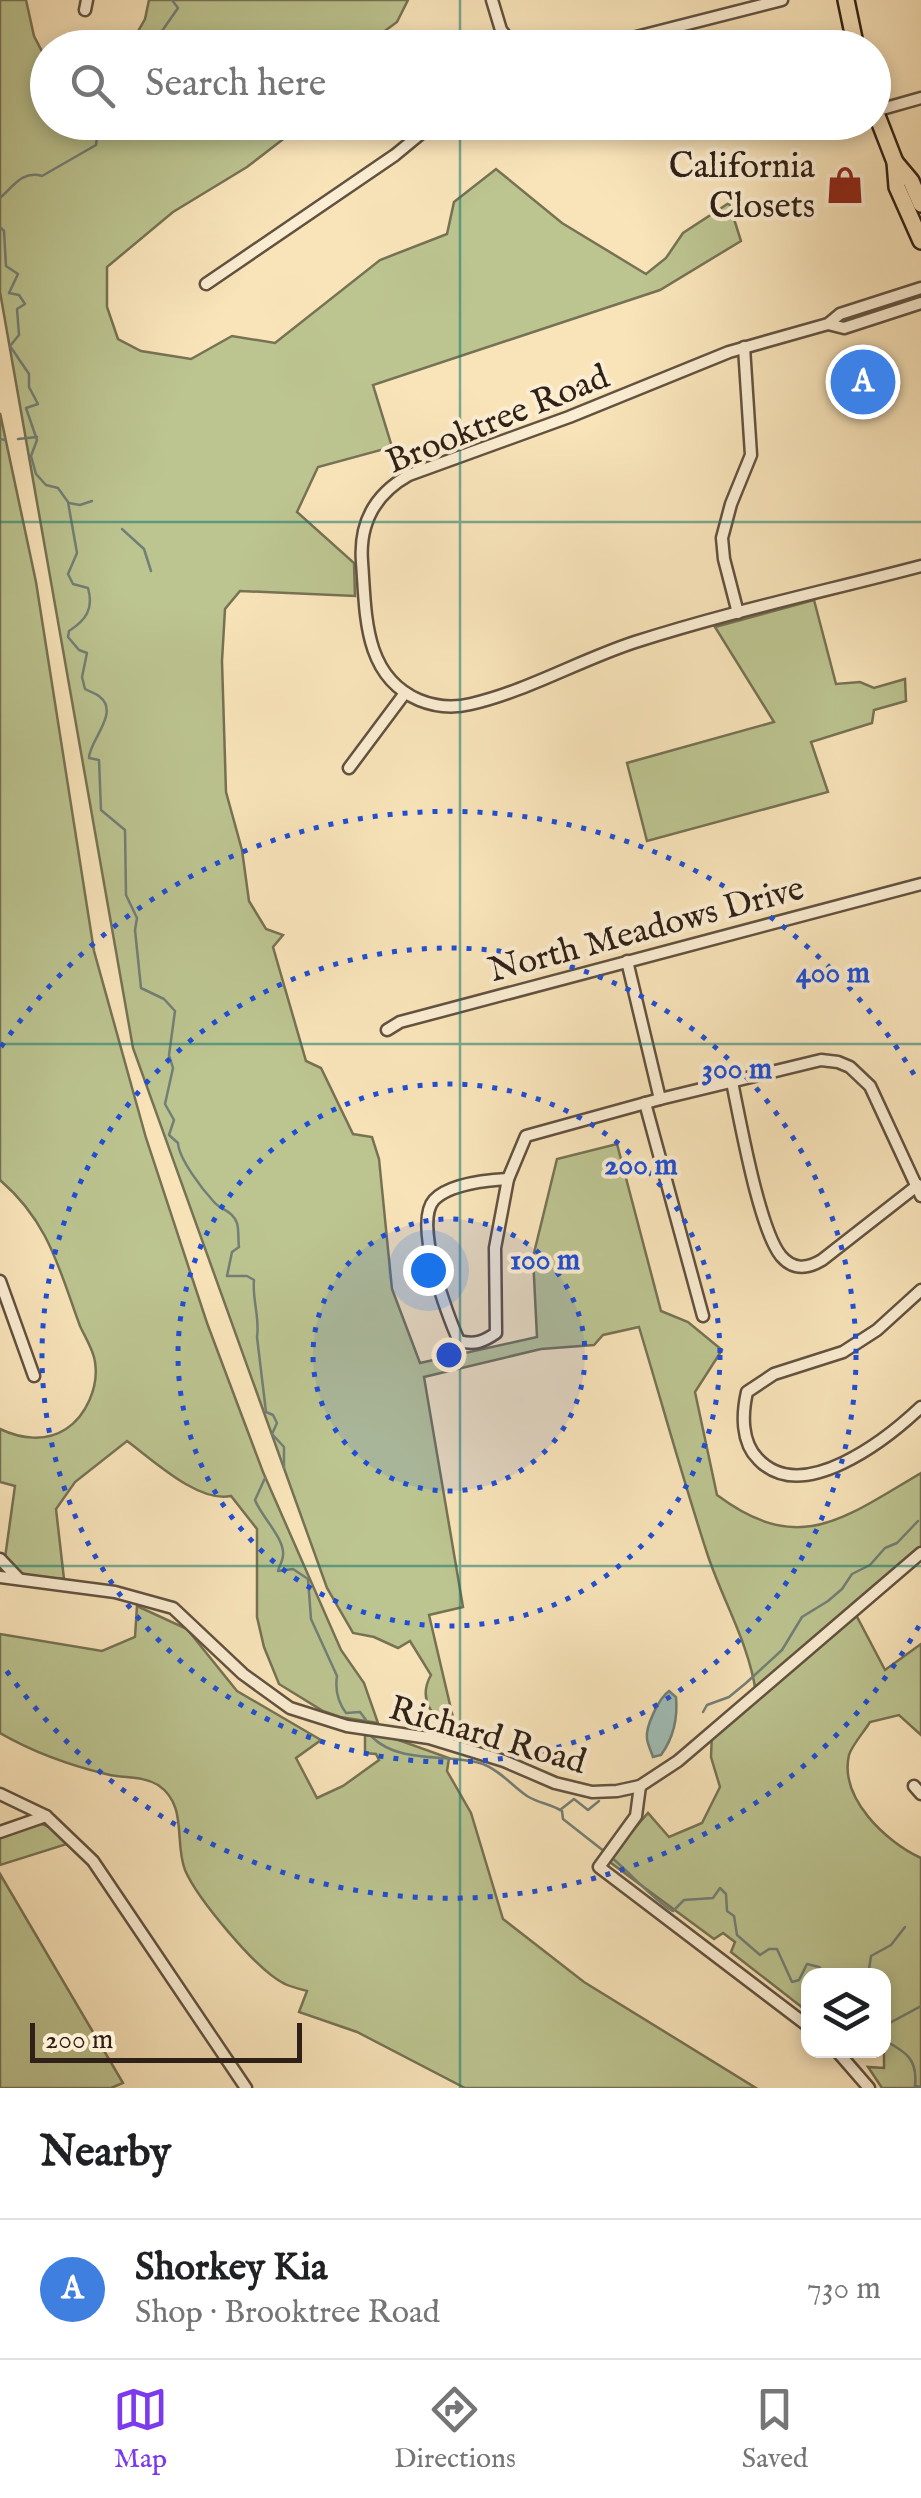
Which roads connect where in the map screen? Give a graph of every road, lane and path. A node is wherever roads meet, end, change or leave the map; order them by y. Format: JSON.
{"nodes":[{"id":1,"x":492,"y":0,"type":"edge"},
{"id":2,"x":782,"y":0,"type":"edge"},
{"id":3,"x":846,"y":0,"type":"edge"},
{"id":4,"x":502,"y":30,"type":"edge"},
{"id":5,"x":664,"y":30,"type":"edge"},
{"id":6,"x":852,"y":30,"type":"edge"},
{"id":7,"x":921,"y":98,"type":"edge"},
{"id":8,"x":891,"y":105,"type":"edge"},
{"id":9,"x":413,"y":140,"type":"edge"},
{"id":10,"x":886,"y":140,"type":"edge"},
{"id":11,"x":894,"y":162,"type":"junction"},
{"id":12,"x":921,"y":204,"type":"edge"},
{"id":13,"x":921,"y":240,"type":"edge"},
{"id":14,"x":206,"y":284,"type":"dead end"},
{"id":15,"x":921,"y":288,"type":"edge"},
{"id":16,"x":921,"y":303,"type":"edge"},
{"id":17,"x":828,"y":324,"type":"junction"},
{"id":18,"x":744,"y":346,"type":"junction"},
{"id":19,"x":921,"y":566,"type":"edge"},
{"id":20,"x":738,"y":614,"type":"junction"},
{"id":21,"x":406,"y":693,"type":"junction"},
{"id":22,"x":349,"y":768,"type":"dead end"},
{"id":23,"x":921,"y":884,"type":"edge"},
{"id":24,"x":628,"y":961,"type":"junction"},
{"id":25,"x":386,"y":1030,"type":"dead end"},
{"id":26,"x":732,"y":1082,"type":"junction"},
{"id":27,"x":660,"y":1098,"type":"junction"},
{"id":28,"x":645,"y":1103,"type":"junction"},
{"id":29,"x":508,"y":1179,"type":"junction"},
{"id":30,"x":920,"y":1190,"type":"edge"},
{"id":31,"x":1,"y":1288,"type":"edge"},
{"id":32,"x":921,"y":1290,"type":"edge"},
{"id":33,"x":703,"y":1316,"type":"dead end"},
{"id":34,"x":34,"y":1376,"type":"dead end"},
{"id":35,"x":921,"y":1406,"type":"edge"},
{"id":36,"x":921,"y":1553,"type":"edge"},
{"id":37,"x":0,"y":1558,"type":"edge"},
{"id":38,"x":0,"y":1576,"type":"edge"},
{"id":39,"x":20,"y":1580,"type":"junction"},
{"id":40,"x":640,"y":1786,"type":"junction"},
{"id":41,"x":0,"y":1794,"type":"edge"},
{"id":42,"x":46,"y":1816,"type":"junction"},
{"id":43,"x":0,"y":1832,"type":"edge"},
{"id":44,"x":801,"y":2021,"type":"edge"},
{"id":45,"x":843,"y":2058,"type":"edge"},
{"id":46,"x":246,"y":2088,"type":"edge"},
{"id":47,"x":870,"y":2088,"type":"edge"}],
"edges":[{"from":1,"to":4,"type":"street"},
{"from":2,"to":5,"type":"street"},
{"from":3,"to":6,"type":"highway"},
{"from":7,"to":8,"type":"street"},
{"from":9,"to":14,"type":"street"},
{"from":10,"to":11,"type":"highway"},
{"from":11,"to":12,"type":"highway"},
{"from":11,"to":13,"type":"highway"},
{"from":15,"to":17,"type":"street","name":"Brooktree Road"},
{"from":16,"to":17,"type":"street","name":"Brooktree Road"},
{"from":17,"to":18,"type":"street","name":"Brooktree Road"},
{"from":18,"to":20,"type":"street"},
{"from":18,"to":21,"type":"street","name":"Brooktree Road"},
{"from":19,"to":20,"type":"street"},
{"from":20,"to":21,"type":"street"},
{"from":21,"to":22,"type":"street"},
{"from":23,"to":24,"type":"street","name":"North Meadows Drive"},
{"from":24,"to":25,"type":"street","name":"North Meadows Drive"},
{"from":24,"to":27,"type":"street"},
{"from":26,"to":27,"type":"street"},
{"from":26,"to":30,"type":"street"},
{"from":26,"to":30,"type":"street"},
{"from":27,"to":28,"type":"street"},
{"from":28,"to":29,"type":"street"},
{"from":28,"to":33,"type":"street"},
{"from":29,"to":29,"type":"street"},
{"from":31,"to":34,"type":"street"},
{"from":32,"to":35,"type":"street"},
{"from":36,"to":40,"type":"street","name":"Richard Road"},
{"from":37,"to":39,"type":"street"},
{"from":38,"to":39,"type":"street","name":"Richard Road"},
{"from":39,"to":40,"type":"street","name":"Richard Road"},
{"from":40,"to":44,"type":"street"},
{"from":41,"to":42,"type":"street"},
{"from":42,"to":43,"type":"street"},
{"from":42,"to":46,"type":"street"},
{"from":45,"to":47,"type":"street"}]}
